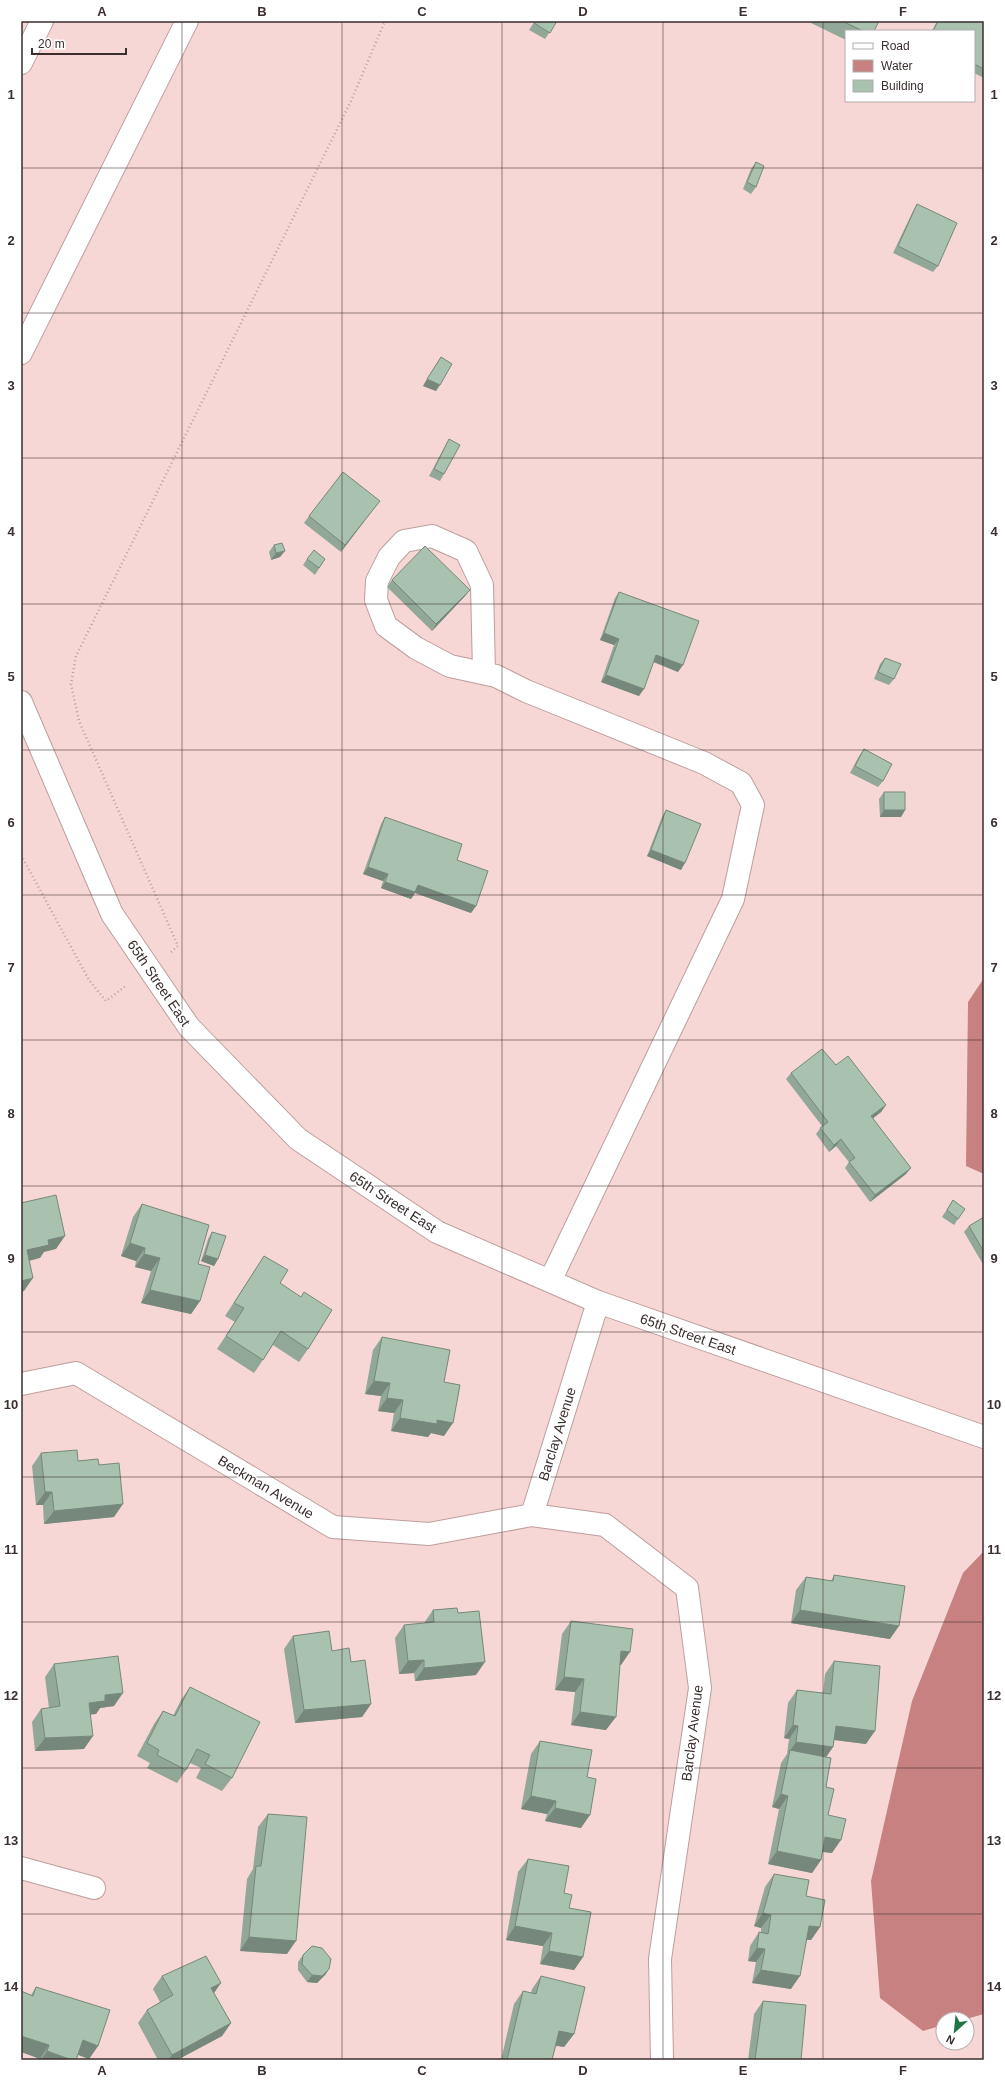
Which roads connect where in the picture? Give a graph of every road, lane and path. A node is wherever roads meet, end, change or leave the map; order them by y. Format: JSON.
{"nodes":[{"id":1,"x":42,"y":21,"type":"edge"},
{"id":2,"x":188,"y":21,"type":"edge"},
{"id":3,"x":384,"y":21,"type":"edge"},
{"id":4,"x":21,"y":63,"type":"edge"},
{"id":5,"x":21,"y":353,"type":"edge"},
{"id":6,"x":484,"y":673,"type":"junction"},
{"id":7,"x":21,"y":702,"type":"edge"},
{"id":8,"x":21,"y":855,"type":"edge"},
{"id":9,"x":149,"y":969,"type":"junction"},
{"id":10,"x":550,"y":1281,"type":"junction"},
{"id":11,"x":598,"y":1302,"type":"junction"},
{"id":12,"x":21,"y":1384,"type":"edge"},
{"id":13,"x":984,"y":1437,"type":"edge"},
{"id":14,"x":532,"y":1515,"type":"junction"},
{"id":15,"x":21,"y":1868,"type":"edge"},
{"id":16,"x":94,"y":1888,"type":"dead end"},
{"id":17,"x":662,"y":2060,"type":"edge"}],
"edges":[{"from":1,"to":4,"type":"main road"},
{"from":2,"to":5,"type":"main road"},
{"from":3,"to":9,"type":"path"},
{"from":6,"to":6,"type":"main road"},
{"from":6,"to":10,"type":"main road"},
{"from":7,"to":9,"type":"main road","name":"65th Street East"},
{"from":8,"to":9,"type":"path"},
{"from":9,"to":10,"type":"main road","name":"65th Street East"},
{"from":10,"to":11,"type":"main road","name":"65th Street East"},
{"from":11,"to":13,"type":"main road","name":"65th Street East"},
{"from":11,"to":14,"type":"main road","name":"Barclay Avenue"},
{"from":12,"to":14,"type":"main road","name":"Beckman Avenue"},
{"from":14,"to":17,"type":"main road","name":"Barclay Avenue"},
{"from":15,"to":16,"type":"main road"}]}
